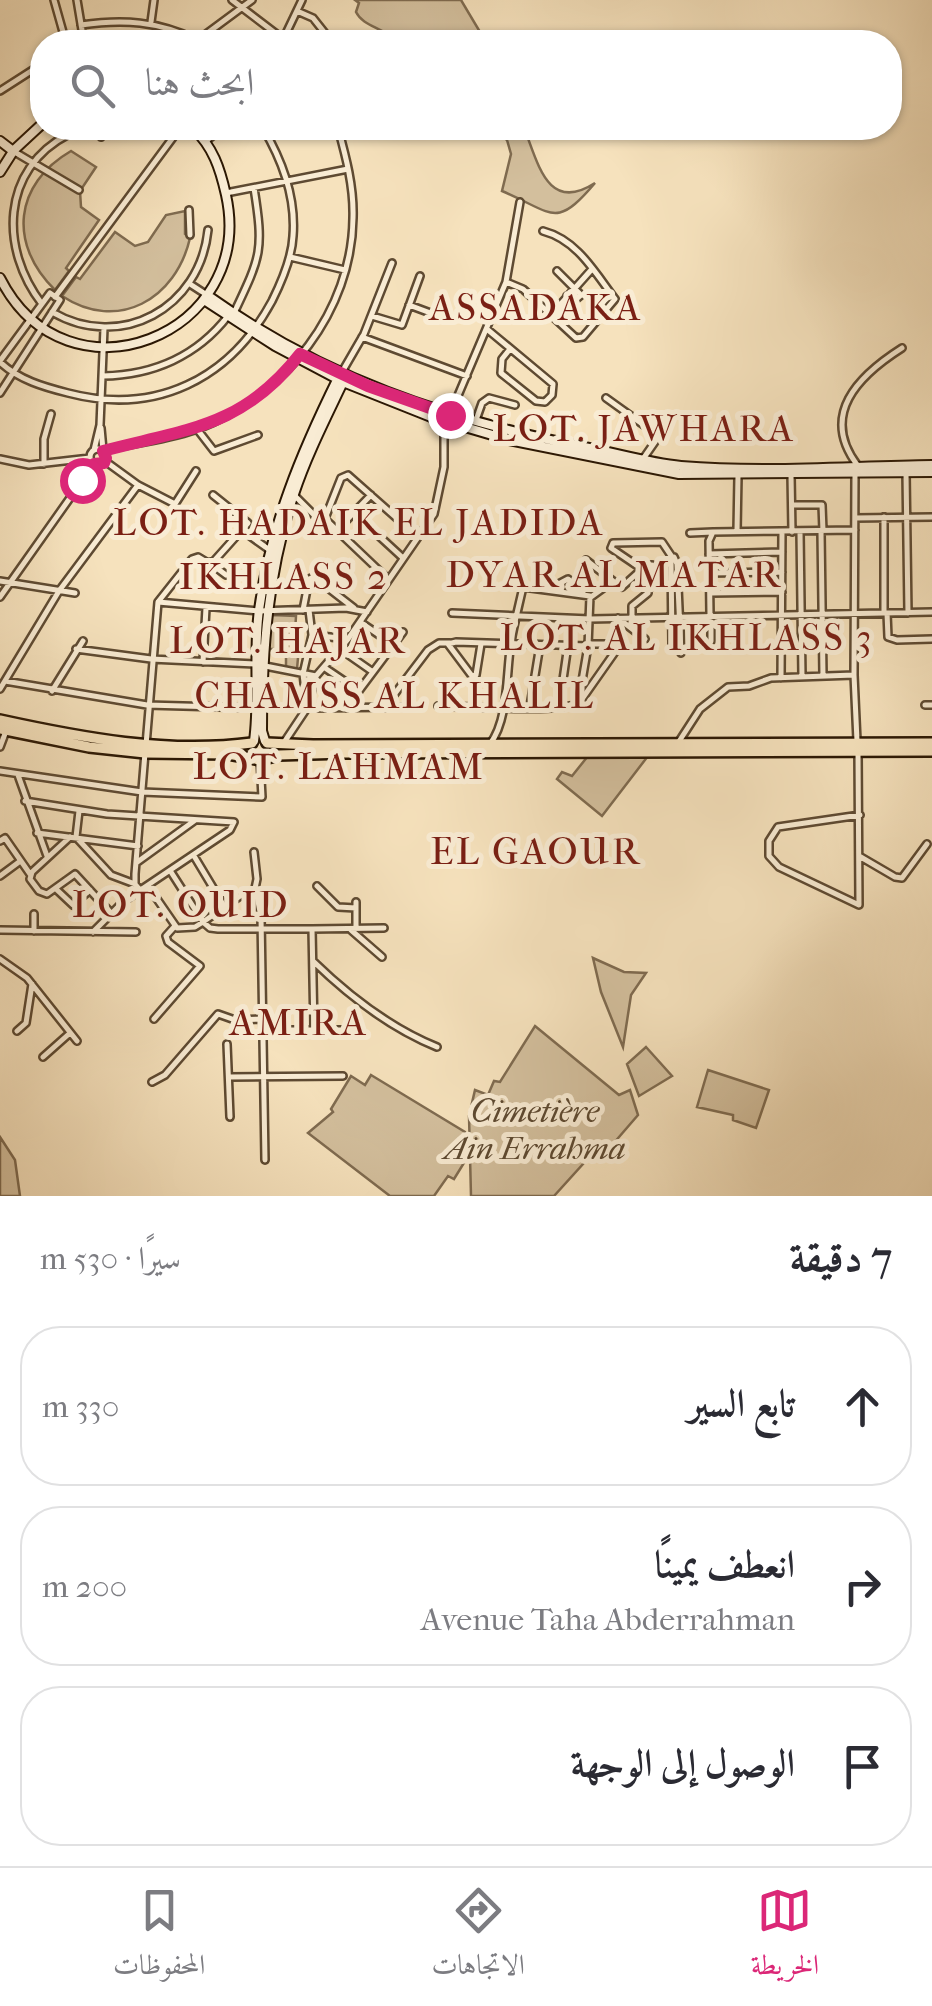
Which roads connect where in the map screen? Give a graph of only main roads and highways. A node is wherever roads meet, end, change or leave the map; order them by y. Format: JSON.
{"nodes":[{"id":1,"x":0,"y":720,"type":"edge"},
{"id":2,"x":3,"y":729,"type":"edge"},
{"id":3,"x":260,"y":742,"type":"junction"},
{"id":4,"x":932,"y":743,"type":"edge"},
{"id":5,"x":672,"y":746,"type":"junction"},
{"id":6,"x":857,"y":746,"type":"junction"},
{"id":7,"x":146,"y":749,"type":"junction"},
{"id":8,"x":932,"y":751,"type":"edge"},
{"id":9,"x":260,"y":759,"type":"junction"}],
"edges":[{"from":1,"to":7,"type":"main road"},
{"from":2,"to":7,"type":"main road"},
{"from":3,"to":5,"type":"main road"},
{"from":3,"to":7,"type":"main road"},
{"from":3,"to":9,"type":"main road"},
{"from":3,"to":9,"type":"main road"},
{"from":4,"to":6,"type":"main road"},
{"from":5,"to":6,"type":"main road"},
{"from":5,"to":9,"type":"main road"},
{"from":6,"to":8,"type":"main road"},
{"from":7,"to":9,"type":"main road"}]}
